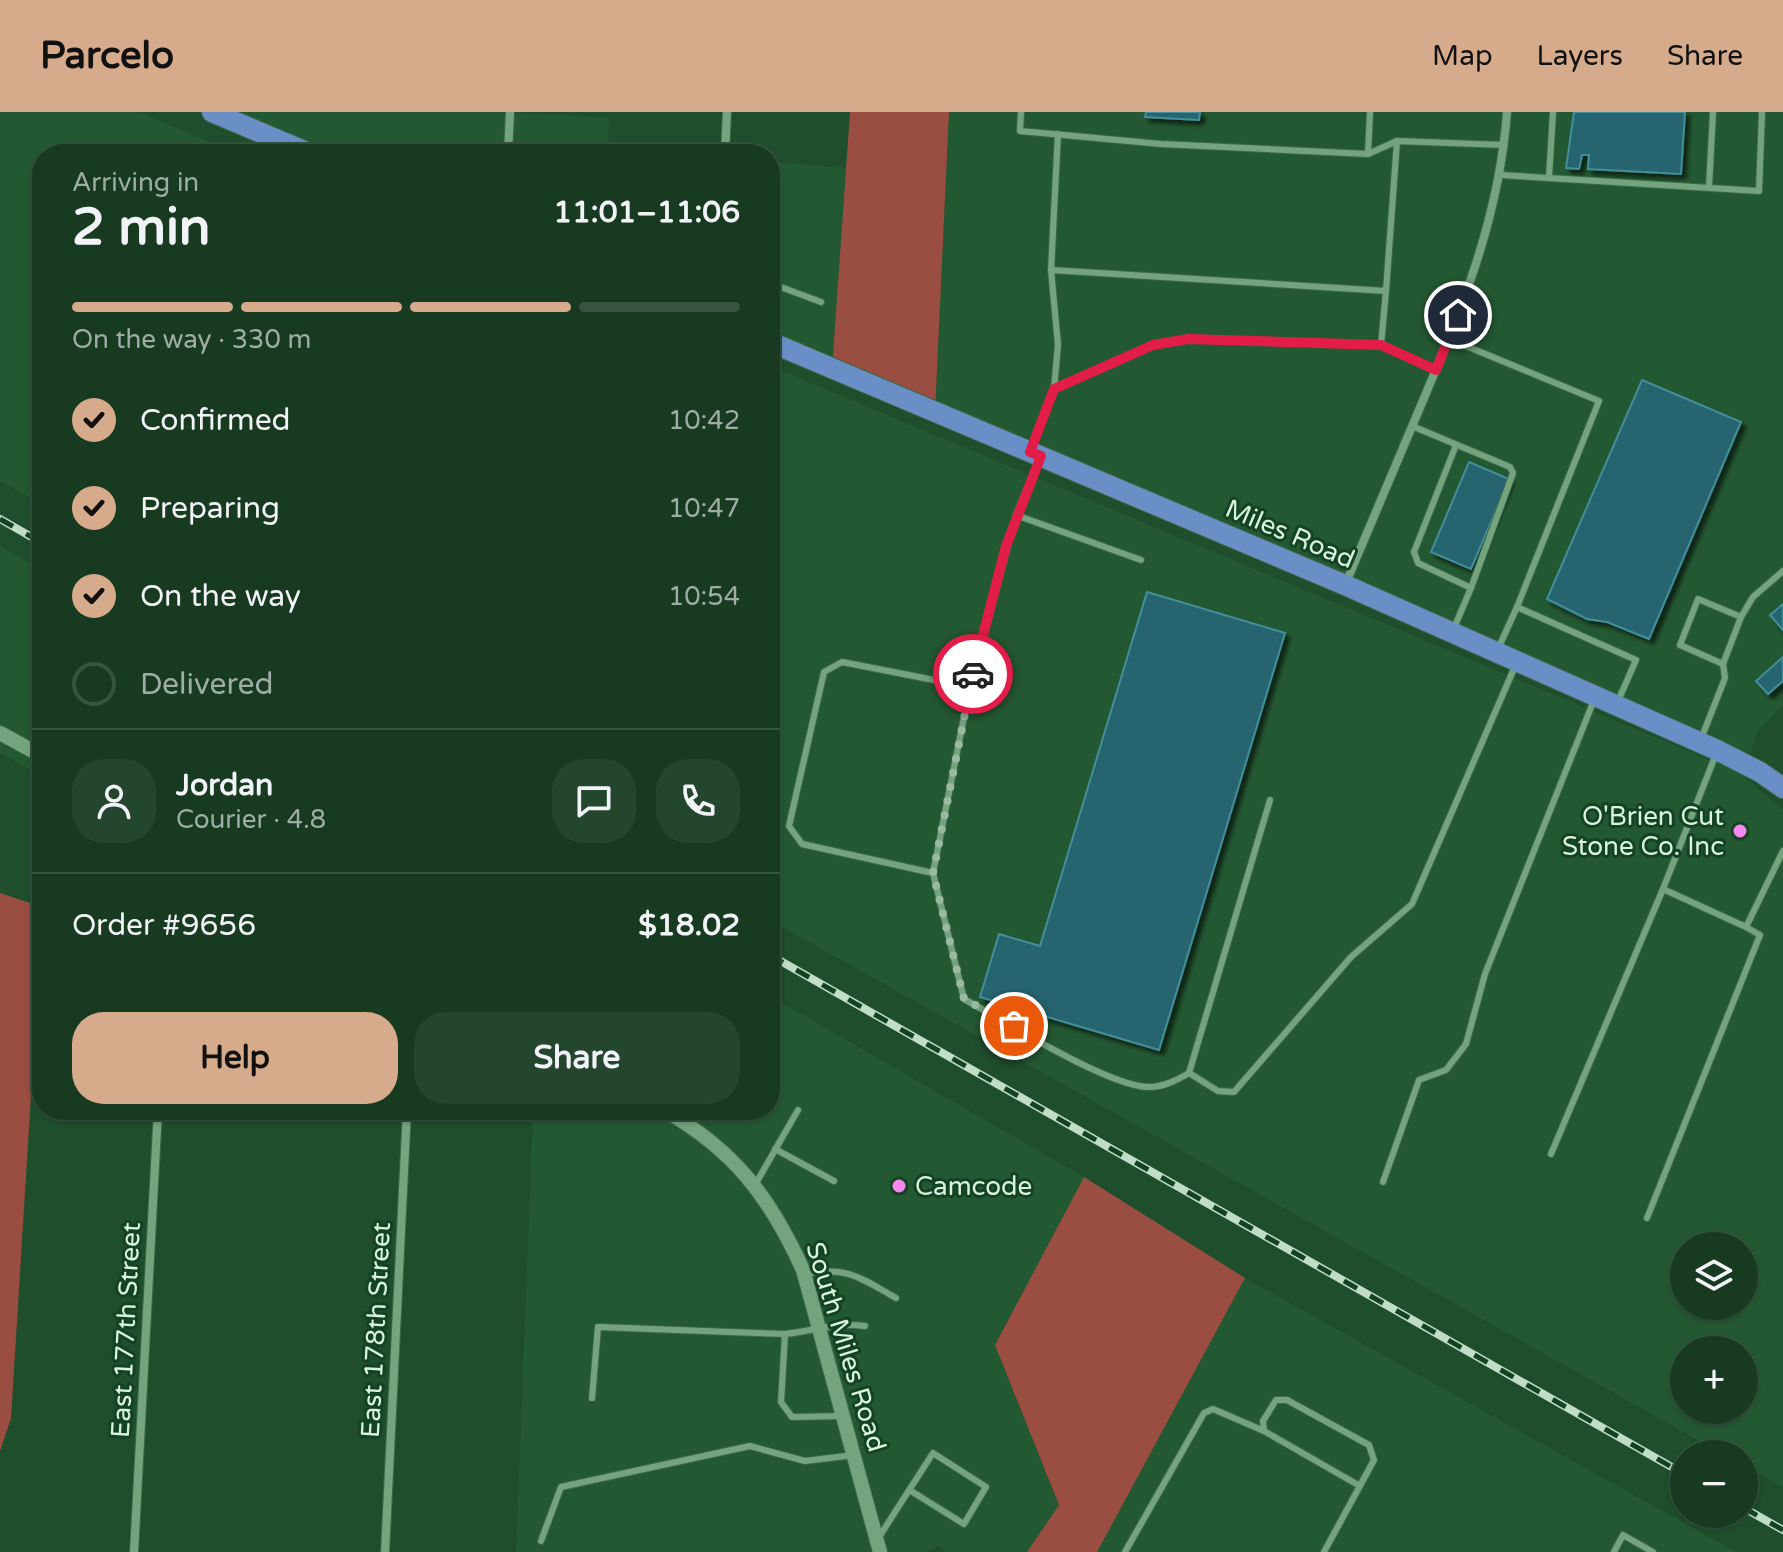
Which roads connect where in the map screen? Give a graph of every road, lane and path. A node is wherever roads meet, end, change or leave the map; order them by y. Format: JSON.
{"nodes":[{"id":1,"x":212,"y":112,"type":"edge"},
{"id":2,"x":510,"y":112,"type":"edge"},
{"id":3,"x":727,"y":112,"type":"edge"},
{"id":4,"x":1021,"y":112,"type":"edge"},
{"id":5,"x":1370,"y":112,"type":"edge"},
{"id":6,"x":1507,"y":112,"type":"edge"},
{"id":7,"x":1553,"y":112,"type":"edge"},
{"id":8,"x":1713,"y":112,"type":"edge"},
{"id":9,"x":1762,"y":112,"type":"edge"},
{"id":10,"x":246,"y":119,"type":"edge"},
{"id":11,"x":1058,"y":134,"type":"junction"},
{"id":12,"x":1397,"y":141,"type":"junction"},
{"id":13,"x":292,"y":144,"type":"edge"},
{"id":14,"x":508,"y":144,"type":"edge"},
{"id":15,"x":725,"y":144,"type":"edge"},
{"id":16,"x":1504,"y":145,"type":"junction"},
{"id":17,"x":1368,"y":154,"type":"junction"},
{"id":18,"x":1501,"y":175,"type":"junction"},
{"id":19,"x":1549,"y":177,"type":"junction"},
{"id":20,"x":1709,"y":187,"type":"junction"},
{"id":21,"x":1051,"y":270,"type":"junction"},
{"id":22,"x":780,"y":287,"type":"edge"},
{"id":23,"x":1386,"y":291,"type":"junction"},
{"id":24,"x":821,"y":302,"type":"dead end"},
{"id":25,"x":1449,"y":339,"type":"junction"},
{"id":26,"x":1381,"y":345,"type":"junction"},
{"id":27,"x":780,"y":346,"type":"edge"},
{"id":28,"x":1436,"y":370,"type":"junction"},
{"id":29,"x":1054,"y":389,"type":"junction"},
{"id":30,"x":1412,"y":426,"type":"junction"},
{"id":31,"x":1456,"y":445,"type":"junction"},
{"id":32,"x":1035,"y":454,"type":"junction"},
{"id":33,"x":1016,"y":515,"type":"junction"},
{"id":34,"x":1141,"y":560,"type":"dead end"},
{"id":35,"x":1783,"y":571,"type":"edge"},
{"id":36,"x":1345,"y":585,"type":"junction"},
{"id":37,"x":1471,"y":588,"type":"junction"},
{"id":38,"x":1517,"y":607,"type":"junction"},
{"id":39,"x":1741,"y":617,"type":"junction"},
{"id":40,"x":1452,"y":633,"type":"junction"},
{"id":41,"x":1496,"y":652,"type":"junction"},
{"id":42,"x":1517,"y":661,"type":"junction"},
{"id":43,"x":1723,"y":664,"type":"junction"},
{"id":44,"x":970,"y":687,"type":"junction"},
{"id":45,"x":1596,"y":696,"type":"junction"},
{"id":46,"x":1616,"y":706,"type":"junction"},
{"id":47,"x":0,"y":733,"type":"edge"},
{"id":48,"x":1708,"y":746,"type":"junction"},
{"id":49,"x":32,"y":751,"type":"edge"},
{"id":50,"x":1783,"y":788,"type":"edge"},
{"id":51,"x":1270,"y":800,"type":"dead end"},
{"id":52,"x":1783,"y":851,"type":"edge"},
{"id":53,"x":933,"y":873,"type":"junction"},
{"id":54,"x":1663,"y":889,"type":"junction"},
{"id":55,"x":1746,"y":927,"type":"junction"},
{"id":56,"x":1189,"y":1073,"type":"junction"},
{"id":57,"x":798,"y":1110,"type":"dead end"},
{"id":58,"x":157,"y":1120,"type":"edge"},
{"id":59,"x":407,"y":1120,"type":"edge"},
{"id":60,"x":681,"y":1120,"type":"edge"},
{"id":61,"x":775,"y":1149,"type":"junction"},
{"id":62,"x":1551,"y":1154,"type":"dead end"},
{"id":63,"x":834,"y":1181,"type":"dead end"},
{"id":64,"x":1383,"y":1182,"type":"dead end"},
{"id":65,"x":755,"y":1185,"type":"junction"},
{"id":66,"x":1647,"y":1218,"type":"dead end"},
{"id":67,"x":804,"y":1274,"type":"junction"},
{"id":68,"x":896,"y":1298,"type":"dead end"},
{"id":69,"x":865,"y":1326,"type":"dead end"},
{"id":70,"x":819,"y":1330,"type":"junction"},
{"id":71,"x":785,"y":1334,"type":"junction"},
{"id":72,"x":592,"y":1398,"type":"dead end"},
{"id":73,"x":843,"y":1416,"type":"junction"},
{"id":74,"x":1264,"y":1431,"type":"junction"},
{"id":75,"x":854,"y":1455,"type":"junction"},
{"id":76,"x":1360,"y":1486,"type":"junction"},
{"id":77,"x":911,"y":1491,"type":"junction"},
{"id":78,"x":541,"y":1541,"type":"dead end"},
{"id":79,"x":879,"y":1546,"type":"edge"},
{"id":80,"x":134,"y":1552,"type":"edge"},
{"id":81,"x":385,"y":1552,"type":"edge"},
{"id":82,"x":1125,"y":1552,"type":"edge"},
{"id":83,"x":1324,"y":1552,"type":"edge"},
{"id":84,"x":1614,"y":1552,"type":"edge"},
{"id":85,"x":1653,"y":1552,"type":"edge"}],
"edges":[{"from":1,"to":10,"type":"main road"},
{"from":2,"to":14,"type":"street"},
{"from":3,"to":15,"type":"street"},
{"from":4,"to":11,"type":"lane"},
{"from":5,"to":17,"type":"lane"},
{"from":6,"to":16,"type":"street"},
{"from":7,"to":19,"type":"lane"},
{"from":8,"to":20,"type":"lane"},
{"from":9,"to":20,"type":"lane"},
{"from":10,"to":13,"type":"main road"},
{"from":11,"to":17,"type":"lane"},
{"from":11,"to":21,"type":"lane"},
{"from":12,"to":16,"type":"lane"},
{"from":12,"to":17,"type":"lane"},
{"from":12,"to":23,"type":"lane"},
{"from":16,"to":18,"type":"street"},
{"from":18,"to":19,"type":"lane"},
{"from":18,"to":25,"type":"street"},
{"from":19,"to":20,"type":"lane"},
{"from":21,"to":23,"type":"lane"},
{"from":21,"to":29,"type":"lane"},
{"from":22,"to":24,"type":"lane"},
{"from":23,"to":26,"type":"lane"},
{"from":25,"to":28,"type":"street"},
{"from":25,"to":38,"type":"lane"},
{"from":26,"to":28,"type":"lane"},
{"from":26,"to":29,"type":"lane"},
{"from":27,"to":32,"type":"main road","name":"Miles Road"},
{"from":28,"to":30,"type":"street"},
{"from":29,"to":32,"type":"lane"},
{"from":30,"to":31,"type":"lane"},
{"from":30,"to":36,"type":"street"},
{"from":31,"to":37,"type":"lane"},
{"from":31,"to":37,"type":"lane"},
{"from":32,"to":33,"type":"lane"},
{"from":32,"to":36,"type":"main road","name":"Miles Road"},
{"from":33,"to":34,"type":"lane"},
{"from":33,"to":44,"type":"lane"},
{"from":35,"to":39,"type":"lane"},
{"from":36,"to":40,"type":"main road","name":"Miles Road"},
{"from":37,"to":40,"type":"lane"},
{"from":38,"to":41,"type":"lane"},
{"from":38,"to":46,"type":"lane"},
{"from":39,"to":43,"type":"lane"},
{"from":39,"to":43,"type":"lane"},
{"from":40,"to":41,"type":"main road","name":"Miles Road"},
{"from":41,"to":42,"type":"main road","name":"Miles Road"},
{"from":42,"to":45,"type":"main road","name":"Miles Road"},
{"from":42,"to":56,"type":"lane"},
{"from":43,"to":48,"type":"lane"},
{"from":44,"to":53,"type":"lane"},
{"from":44,"to":53,"type":"lane"},
{"from":45,"to":46,"type":"main road","name":"Miles Road"},
{"from":45,"to":64,"type":"lane"},
{"from":46,"to":48,"type":"main road","name":"Miles Road"},
{"from":47,"to":49,"type":"street"},
{"from":48,"to":50,"type":"main road","name":"Miles Road"},
{"from":48,"to":54,"type":"lane"},
{"from":51,"to":56,"type":"lane"},
{"from":52,"to":55,"type":"lane"},
{"from":53,"to":56,"type":"lane"},
{"from":54,"to":55,"type":"lane"},
{"from":54,"to":62,"type":"lane"},
{"from":55,"to":66,"type":"lane"},
{"from":57,"to":61,"type":"lane"},
{"from":58,"to":80,"type":"street","name":"East 177th Street"},
{"from":59,"to":81,"type":"street","name":"East 178th Street"},
{"from":60,"to":65,"type":"street","name":"South Miles Road"},
{"from":61,"to":63,"type":"lane"},
{"from":61,"to":65,"type":"lane"},
{"from":65,"to":67,"type":"street","name":"South Miles Road"},
{"from":67,"to":68,"type":"lane"},
{"from":67,"to":70,"type":"street","name":"South Miles Road"},
{"from":69,"to":70,"type":"lane"},
{"from":70,"to":71,"type":"lane"},
{"from":70,"to":73,"type":"street","name":"South Miles Road"},
{"from":71,"to":72,"type":"lane"},
{"from":71,"to":73,"type":"lane"},
{"from":73,"to":75,"type":"street","name":"South Miles Road"},
{"from":74,"to":76,"type":"lane"},
{"from":74,"to":76,"type":"lane"},
{"from":74,"to":82,"type":"lane"},
{"from":75,"to":78,"type":"lane"},
{"from":75,"to":79,"type":"street","name":"South Miles Road"},
{"from":76,"to":83,"type":"lane"},
{"from":77,"to":77,"type":"lane"},
{"from":77,"to":79,"type":"lane"},
{"from":84,"to":85,"type":"lane"}]}
